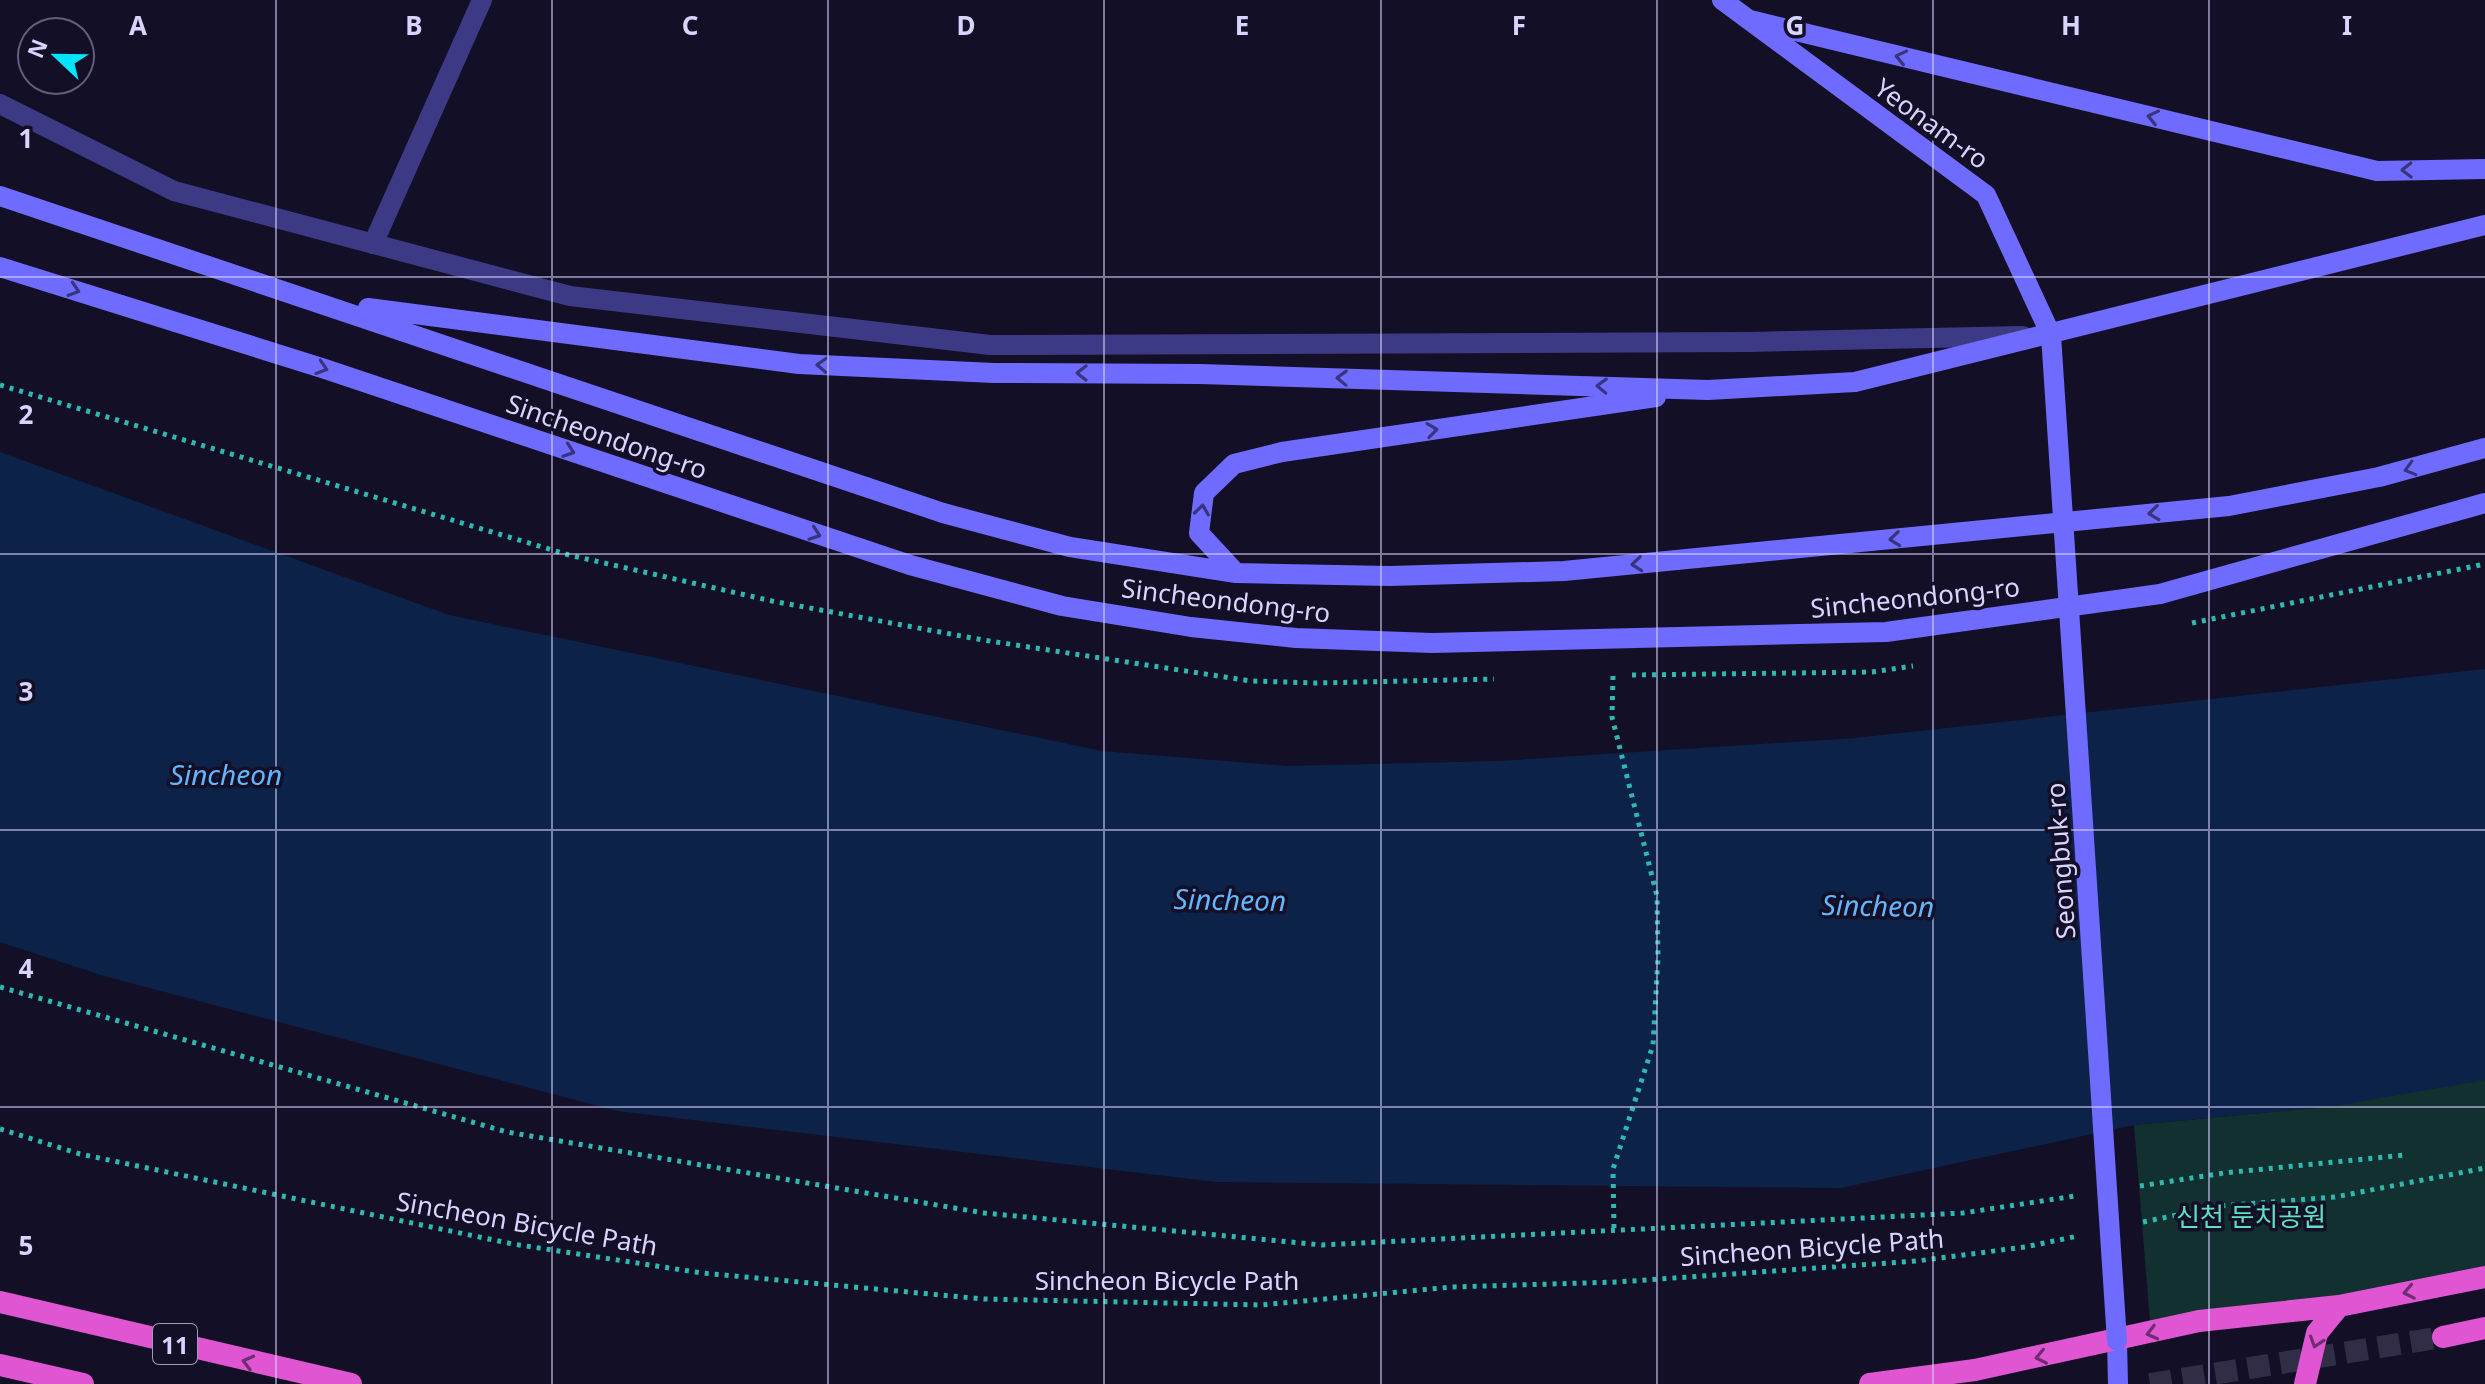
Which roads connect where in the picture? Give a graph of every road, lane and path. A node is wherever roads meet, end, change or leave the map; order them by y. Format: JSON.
{"nodes":[{"id":1,"x":482,"y":0,"type":"edge"},
{"id":2,"x":1722,"y":0,"type":"edge"},
{"id":3,"x":1750,"y":20,"type":"junction"},
{"id":4,"x":0,"y":104,"type":"edge"},
{"id":5,"x":2485,"y":169,"type":"edge"},
{"id":6,"x":0,"y":196,"type":"edge"},
{"id":7,"x":2485,"y":228,"type":"edge"},
{"id":8,"x":373,"y":244,"type":"junction"},
{"id":9,"x":0,"y":267,"type":"edge"},
{"id":10,"x":324,"y":303,"type":"junction"},
{"id":11,"x":2051,"y":335,"type":"junction"},
{"id":12,"x":1708,"y":390,"type":"junction"},
{"id":13,"x":2485,"y":448,"type":"edge"},
{"id":14,"x":2485,"y":503,"type":"edge"},
{"id":15,"x":1236,"y":573,"type":"junction"},
{"id":16,"x":2069,"y":606,"type":"junction"},
{"id":17,"x":1613,"y":676,"type":"dead end"},
{"id":18,"x":0,"y":987,"type":"edge"},
{"id":19,"x":0,"y":1129,"type":"edge"},
{"id":20,"x":2405,"y":1155,"type":"dead end"},
{"id":21,"x":2485,"y":1168,"type":"edge"},
{"id":22,"x":2132,"y":1187,"type":"dead end"},
{"id":23,"x":2086,"y":1194,"type":"dead end"},
{"id":24,"x":2130,"y":1225,"type":"dead end"},
{"id":25,"x":1614,"y":1230,"type":"junction"},
{"id":26,"x":2085,"y":1235,"type":"dead end"},
{"id":27,"x":2485,"y":1277,"type":"edge"},
{"id":28,"x":0,"y":1302,"type":"edge"},
{"id":29,"x":2339,"y":1306,"type":"junction"},
{"id":30,"x":2485,"y":1328,"type":"edge"},
{"id":31,"x":2443,"y":1337,"type":"tunnel mouth"},
{"id":32,"x":2117,"y":1341,"type":"junction"},
{"id":33,"x":0,"y":1365,"type":"edge"},
{"id":34,"x":83,"y":1384,"type":"edge"},
{"id":35,"x":351,"y":1384,"type":"edge"},
{"id":36,"x":1870,"y":1384,"type":"edge"},
{"id":37,"x":2118,"y":1384,"type":"edge"},
{"id":38,"x":2305,"y":1384,"type":"edge"}],
"edges":[{"from":1,"to":8,"type":"street"},
{"from":2,"to":3,"type":"main road","name":"Yeonam-ro"},
{"from":5,"to":3,"type":"main road","one_way":true},
{"from":3,"to":11,"type":"main road","name":"Yeonam-ro"},
{"from":4,"to":8,"type":"street"},
{"from":6,"to":10,"type":"main road","name":"Sincheondong-ro"},
{"from":7,"to":11,"type":"main road"},
{"from":8,"to":11,"type":"street"},
{"from":9,"to":16,"type":"main road","name":"Sincheondong-ro","one_way":true},
{"from":12,"to":10,"type":"main road","one_way":true},
{"from":10,"to":15,"type":"main road","name":"Sincheondong-ro"},
{"from":11,"to":12,"type":"main road"},
{"from":11,"to":16,"type":"main road","name":"Seongbuk-ro","bridge":true},
{"from":15,"to":12,"type":"main road","one_way":true},
{"from":13,"to":15,"type":"main road","name":"Sincheondong-ro","one_way":true},
{"from":14,"to":16,"type":"main road","name":"Sincheondong-ro"},
{"from":16,"to":32,"type":"main road","name":"Seongbuk-ro","bridge":true},
{"from":17,"to":25,"type":"path"},
{"from":18,"to":25,"type":"path"},
{"from":19,"to":26,"type":"path","name":"Sincheon Bicycle Path"},
{"from":20,"to":22,"type":"path"},
{"from":21,"to":24,"type":"path"},
{"from":23,"to":25,"type":"path"},
{"from":27,"to":29,"type":"highway","one_way":true},
{"from":35,"to":28,"type":"highway","number":"11","one_way":true},
{"from":29,"to":32,"type":"highway","one_way":true},
{"from":29,"to":38,"type":"highway","one_way":true},
{"from":30,"to":31,"type":"highway"},
{"from":32,"to":36,"type":"highway","one_way":true},
{"from":32,"to":37,"type":"main road","name":"Seongbuk-ro"},
{"from":33,"to":34,"type":"highway"}]}
